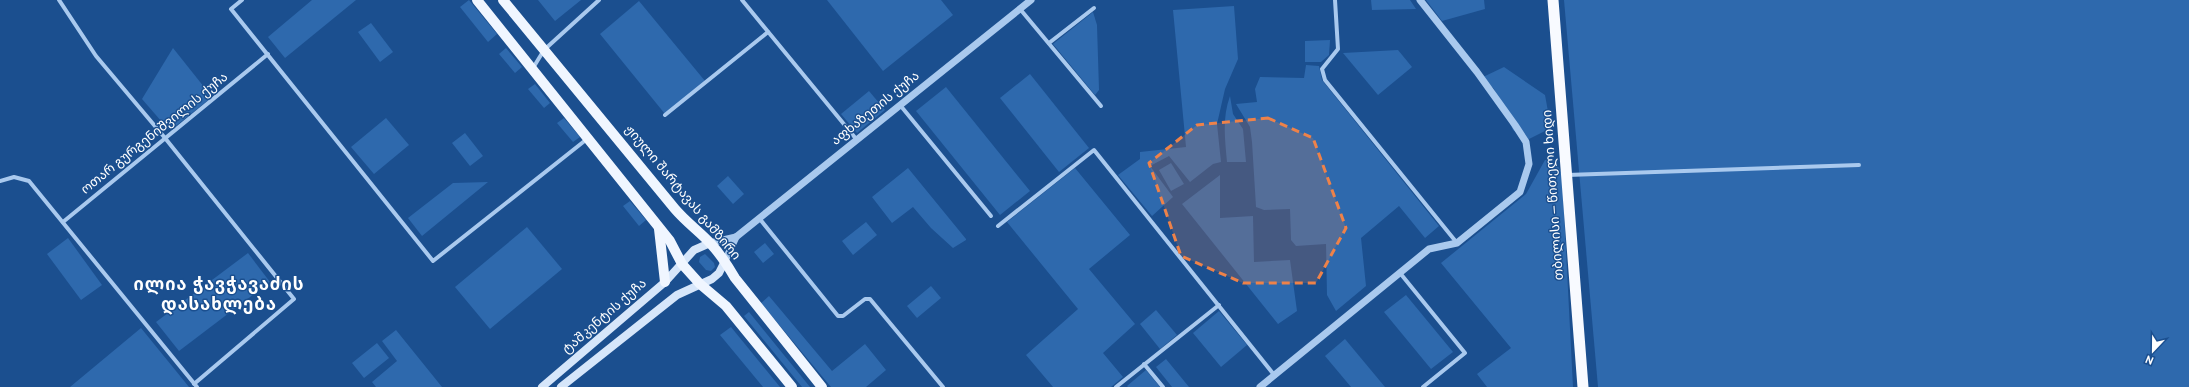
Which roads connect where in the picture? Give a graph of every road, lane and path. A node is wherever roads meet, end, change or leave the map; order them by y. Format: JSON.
{"nodes":[{"id":1,"x":59,"y":0,"type":"edge"},
{"id":2,"x":242,"y":0,"type":"edge"},
{"id":3,"x":476,"y":0,"type":"edge"},
{"id":4,"x":503,"y":0,"type":"edge"},
{"id":5,"x":599,"y":0,"type":"edge"},
{"id":6,"x":742,"y":0,"type":"edge"},
{"id":7,"x":1031,"y":0,"type":"edge"},
{"id":8,"x":1335,"y":0,"type":"edge"},
{"id":9,"x":1420,"y":0,"type":"edge"},
{"id":10,"x":1553,"y":0,"type":"edge"},
{"id":11,"x":512,"y":5,"type":"edge"},
{"id":12,"x":1094,"y":8,"type":"dead end"},
{"id":13,"x":1020,"y":9,"type":"junction"},
{"id":14,"x":768,"y":32,"type":"junction"},
{"id":15,"x":1049,"y":44,"type":"junction"},
{"id":16,"x":544,"y":50,"type":"junction"},
{"id":17,"x":268,"y":54,"type":"junction"},
{"id":18,"x":532,"y":70,"type":"junction"},
{"id":19,"x":900,"y":105,"type":"junction"},
{"id":20,"x":1101,"y":106,"type":"dead end"},
{"id":21,"x":664,"y":115,"type":"dead end"},
{"id":22,"x":166,"y":138,"type":"junction"},
{"id":23,"x":588,"y":139,"type":"junction"},
{"id":24,"x":857,"y":140,"type":"junction"},
{"id":25,"x":1859,"y":165,"type":"dead end"},
{"id":26,"x":1567,"y":175,"type":"junction"},
{"id":27,"x":0,"y":181,"type":"edge"},
{"id":28,"x":991,"y":216,"type":"dead end"},
{"id":29,"x":759,"y":218,"type":"junction"},
{"id":30,"x":63,"y":222,"type":"junction"},
{"id":31,"x":998,"y":226,"type":"dead end"},
{"id":32,"x":658,"y":227,"type":"junction"},
{"id":33,"x":736,"y":237,"type":"junction"},
{"id":34,"x":710,"y":243,"type":"junction"},
{"id":35,"x":1457,"y":243,"type":"junction"},
{"id":36,"x":725,"y":261,"type":"junction"},
{"id":37,"x":682,"y":264,"type":"junction"},
{"id":38,"x":1400,"y":273,"type":"junction"},
{"id":39,"x":665,"y":282,"type":"junction"},
{"id":40,"x":700,"y":284,"type":"junction"},
{"id":41,"x":1219,"y":305,"type":"junction"},
{"id":42,"x":1144,"y":364,"type":"junction"},
{"id":43,"x":1275,"y":376,"type":"junction"},
{"id":44,"x":196,"y":385,"type":"edge"},
{"id":45,"x":1262,"y":386,"type":"edge"},
{"id":46,"x":542,"y":387,"type":"edge"},
{"id":47,"x":561,"y":387,"type":"edge"},
{"id":48,"x":792,"y":387,"type":"edge"},
{"id":49,"x":822,"y":387,"type":"edge"},
{"id":50,"x":943,"y":387,"type":"edge"},
{"id":51,"x":1116,"y":387,"type":"edge"},
{"id":52,"x":1163,"y":387,"type":"edge"},
{"id":53,"x":1423,"y":387,"type":"edge"},
{"id":54,"x":1583,"y":387,"type":"edge"}],
"edges":[{"from":1,"to":22,"type":"street"},
{"from":2,"to":17,"type":"street"},
{"from":3,"to":18,"type":"main road"},
{"from":4,"to":11,"type":"main road","name":"ჟიული შარტავას გამზირი"},
{"from":5,"to":16,"type":"street"},
{"from":6,"to":14,"type":"street"},
{"from":7,"to":13,"type":"street","name":"აფხაზეთის ქუჩა"},
{"from":8,"to":35,"type":"street"},
{"from":9,"to":35,"type":"street"},
{"from":10,"to":26,"type":"highway","name":"თბილისი — წითელი ხიდი"},
{"from":11,"to":16,"type":"main road","name":"ჟიული შარტავას გამზირი"},
{"from":12,"to":15,"type":"street"},
{"from":13,"to":15,"type":"street"},
{"from":13,"to":19,"type":"street","name":"აფხაზეთის ქუჩა"},
{"from":14,"to":21,"type":"street"},
{"from":14,"to":24,"type":"street"},
{"from":15,"to":20,"type":"street"},
{"from":16,"to":18,"type":"street"},
{"from":16,"to":34,"type":"main road","name":"ჟიული შარტავას გამზირი"},
{"from":17,"to":22,"type":"street","name":"ოთარ გურგენიშვილის ქუჩა"},
{"from":17,"to":23,"type":"street"},
{"from":18,"to":23,"type":"main road"},
{"from":19,"to":24,"type":"street","name":"აფხაზეთის ქუჩა"},
{"from":19,"to":28,"type":"street"},
{"from":22,"to":30,"type":"street","name":"ოთარ გურგენიშვილის ქუჩა"},
{"from":22,"to":44,"type":"street"},
{"from":23,"to":32,"type":"main road"},
{"from":24,"to":29,"type":"street","name":"აფხაზეთის ქუჩა"},
{"from":25,"to":26,"type":"street"},
{"from":26,"to":54,"type":"highway","name":"თბილისი — წითელი ხიდი"},
{"from":27,"to":30,"type":"street"},
{"from":29,"to":33,"type":"street","name":"აფხაზეთის ქუჩა"},
{"from":29,"to":50,"type":"street"},
{"from":30,"to":44,"type":"street"},
{"from":31,"to":41,"type":"street"},
{"from":32,"to":37,"type":"main road"},
{"from":32,"to":39,"type":"main road"},
{"from":33,"to":34,"type":"street","name":"აფხაზეთის ქუჩა"},
{"from":33,"to":36,"type":"street","name":"აფხაზეთის ქუჩა"},
{"from":34,"to":36,"type":"main road","name":"ჟიული შარტავას გამზირი"},
{"from":34,"to":37,"type":"main road"},
{"from":35,"to":38,"type":"street"},
{"from":36,"to":40,"type":"main road"},
{"from":36,"to":49,"type":"main road","name":"ჟიული შარტავას გამზირი"},
{"from":37,"to":39,"type":"main road","name":"ტაშკენტის ქუჩა"},
{"from":37,"to":40,"type":"main road"},
{"from":38,"to":43,"type":"street"},
{"from":38,"to":53,"type":"street"},
{"from":39,"to":46,"type":"main road","name":"ტაშკენტის ქუჩა"},
{"from":40,"to":47,"type":"main road","name":"ტაშკენტის ქუჩა"},
{"from":40,"to":48,"type":"main road"},
{"from":41,"to":42,"type":"street"},
{"from":41,"to":43,"type":"street"},
{"from":42,"to":51,"type":"street"},
{"from":42,"to":52,"type":"street"},
{"from":43,"to":45,"type":"street"}]}
